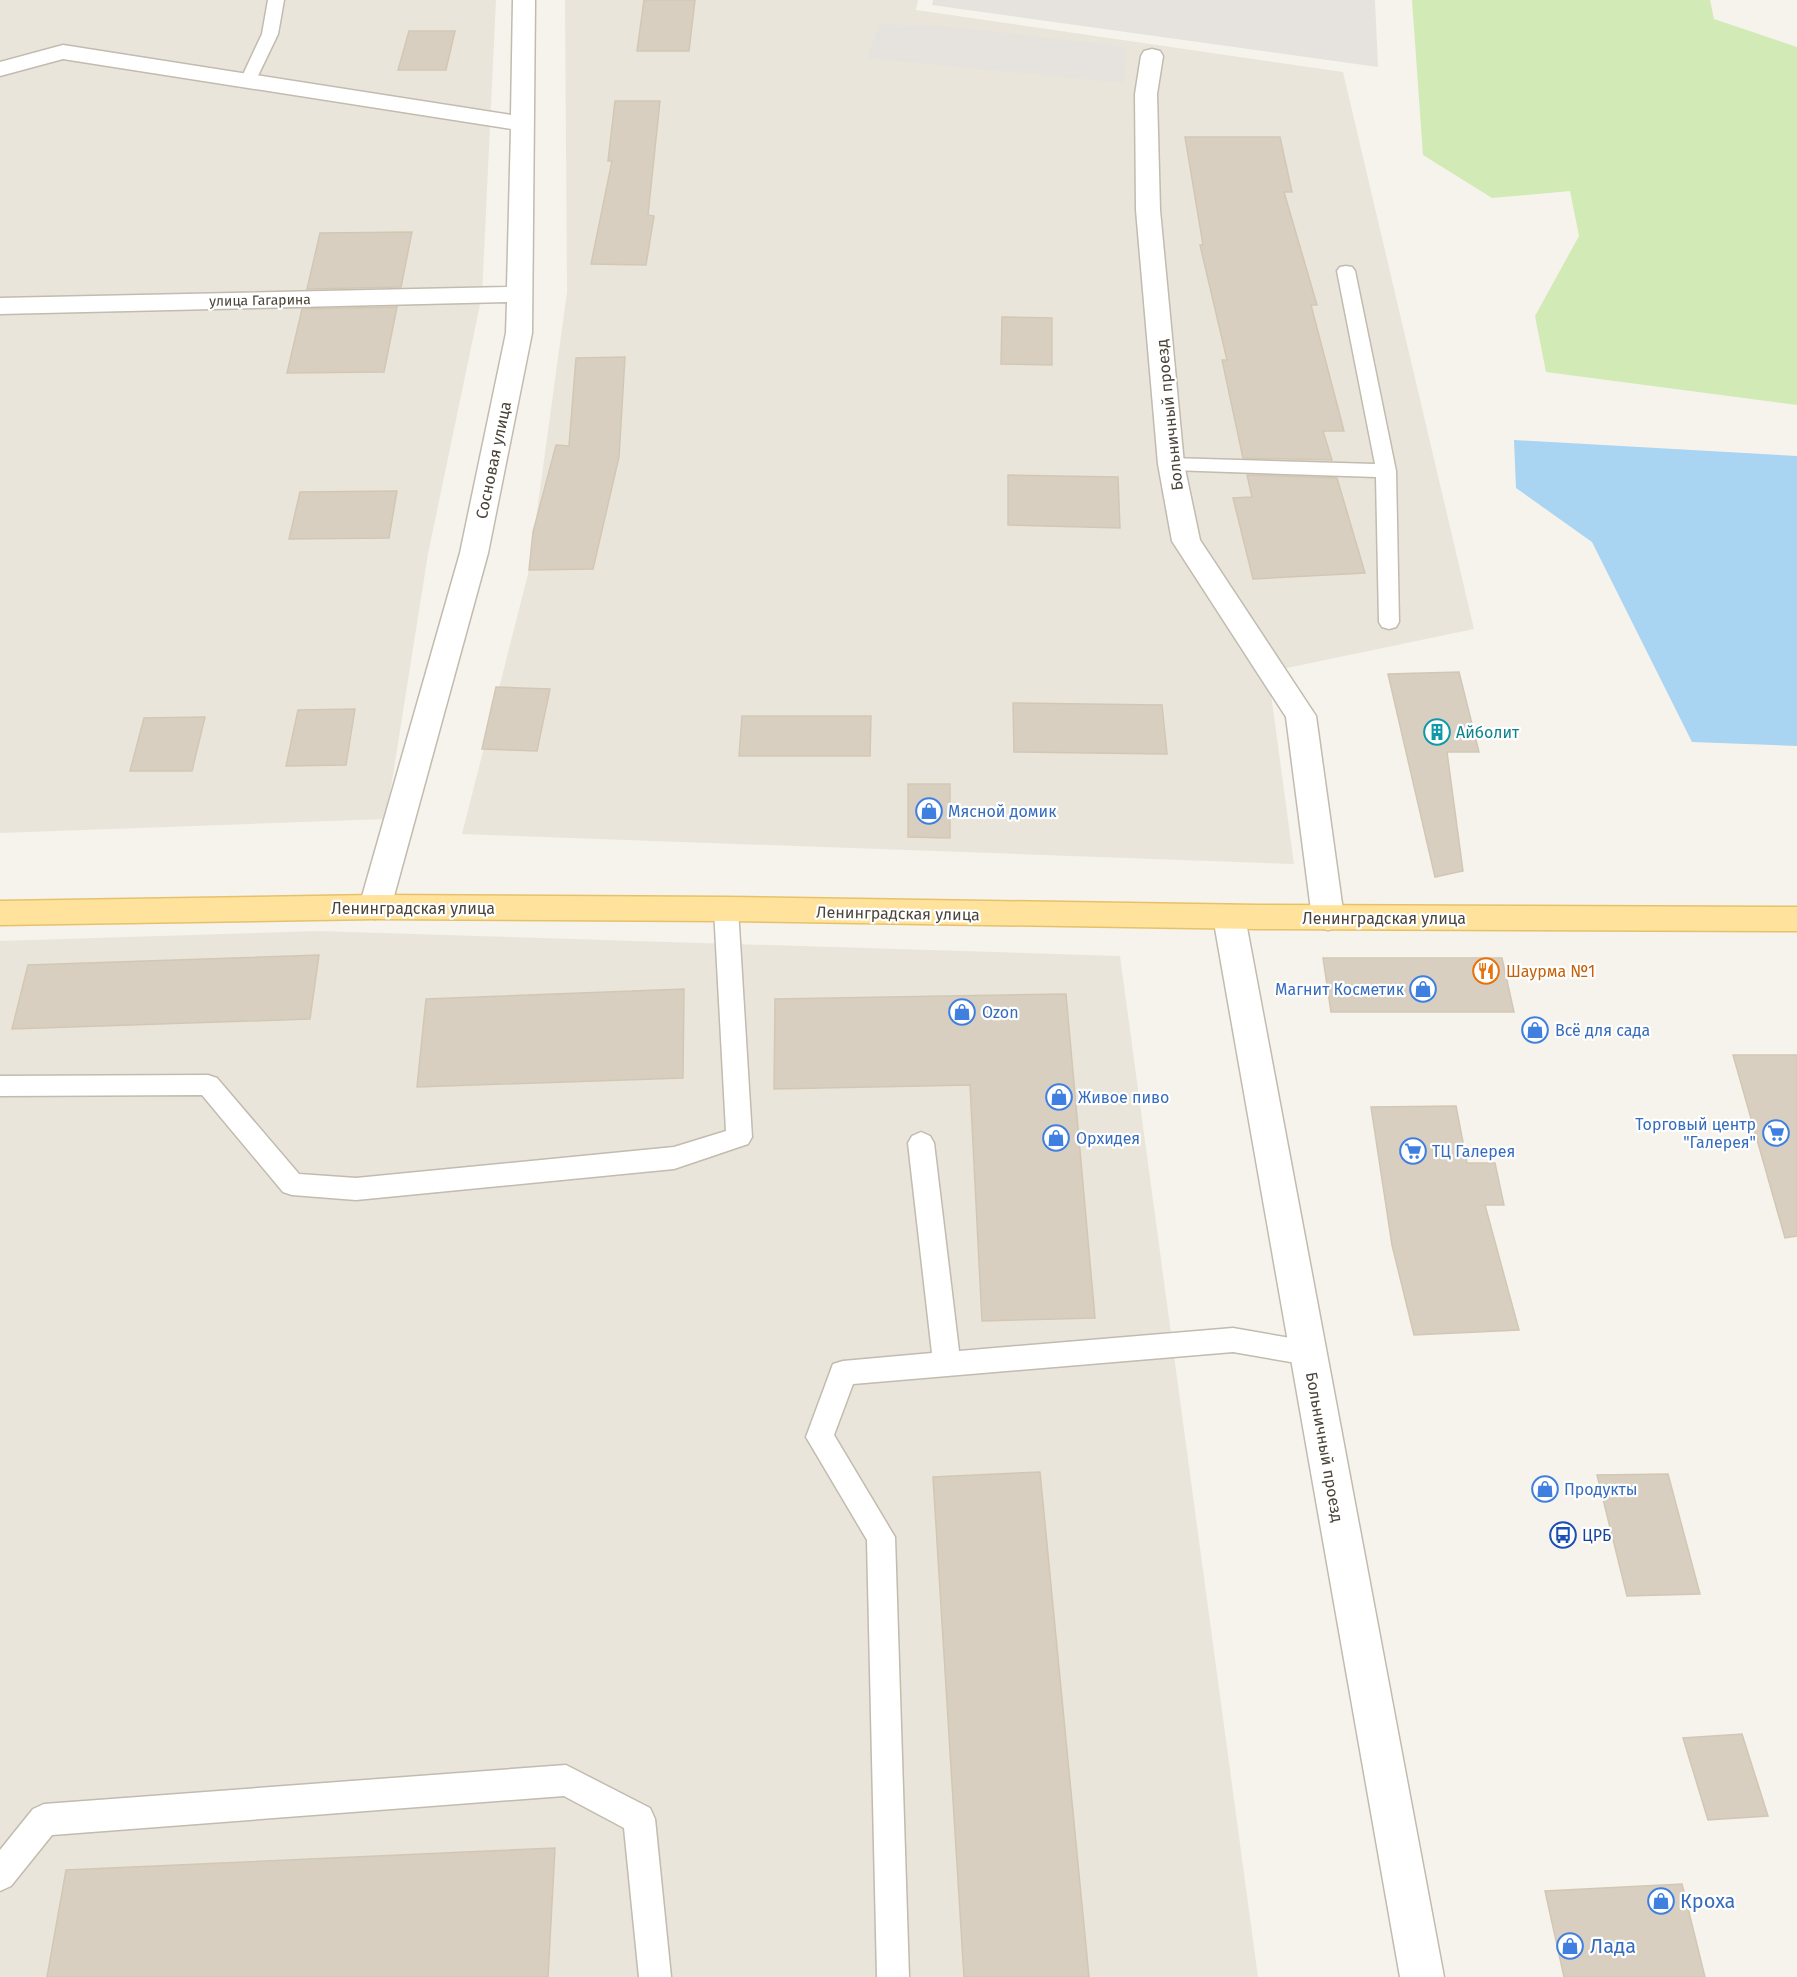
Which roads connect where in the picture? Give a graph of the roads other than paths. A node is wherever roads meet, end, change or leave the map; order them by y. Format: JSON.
{"nodes":[{"id":1,"x":276,"y":0,"type":"edge"},
{"id":2,"x":524,"y":0,"type":"edge"},
{"id":3,"x":0,"y":54,"type":"edge"},
{"id":4,"x":1152,"y":56,"type":"dead end"},
{"id":5,"x":27,"y":61,"type":"junction"},
{"id":6,"x":0,"y":69,"type":"edge"},
{"id":7,"x":248,"y":81,"type":"junction"},
{"id":8,"x":522,"y":124,"type":"junction"},
{"id":9,"x":1346,"y":272,"type":"dead end"},
{"id":10,"x":520,"y":294,"type":"junction"},
{"id":11,"x":0,"y":306,"type":"edge"},
{"id":12,"x":1171,"y":464,"type":"junction"},
{"id":13,"x":1386,"y":471,"type":"junction"},
{"id":14,"x":1389,"y":622,"type":"dead end"},
{"id":15,"x":375,"y":907,"type":"junction"},
{"id":16,"x":726,"y":909,"type":"junction"},
{"id":17,"x":0,"y":913,"type":"edge"},
{"id":18,"x":1243,"y":917,"type":"junction"},
{"id":19,"x":1328,"y":918,"type":"junction"},
{"id":20,"x":1797,"y":919,"type":"edge"},
{"id":21,"x":0,"y":1086,"type":"edge"},
{"id":22,"x":921,"y":1143,"type":"dead end"},
{"id":23,"x":1308,"y":1353,"type":"junction"},
{"id":24,"x":948,"y":1364,"type":"junction"},
{"id":25,"x":0,"y":1875,"type":"edge"},
{"id":26,"x":655,"y":1977,"type":"edge"},
{"id":27,"x":893,"y":1977,"type":"edge"},
{"id":28,"x":1422,"y":1977,"type":"edge"}],
"edges":[{"from":1,"to":7,"type":"lane"},
{"from":2,"to":8,"type":"street","name":"Сосновая улица"},
{"from":3,"to":5,"type":"street"},
{"from":4,"to":12,"type":"street","name":"Больничный проезд"},
{"from":5,"to":6,"type":"street"},
{"from":5,"to":7,"type":"street"},
{"from":7,"to":8,"type":"street"},
{"from":8,"to":10,"type":"street","name":"Сосновая улица"},
{"from":9,"to":13,"type":"lane"},
{"from":10,"to":11,"type":"street","name":"улица Гагарина"},
{"from":10,"to":15,"type":"street","name":"Сосновая улица"},
{"from":12,"to":13,"type":"lane"},
{"from":12,"to":19,"type":"street","name":"Больничный проезд"},
{"from":13,"to":14,"type":"lane"},
{"from":15,"to":16,"type":"main road","name":"Ленинградская улица"},
{"from":15,"to":17,"type":"main road","name":"Ленинградская улица"},
{"from":16,"to":18,"type":"main road","name":"Ленинградская улица"},
{"from":16,"to":21,"type":"lane"},
{"from":18,"to":19,"type":"main road","name":"Ленинградская улица"},
{"from":18,"to":23,"type":"street","name":"Больничный проезд"},
{"from":19,"to":20,"type":"main road","name":"Ленинградская улица"},
{"from":22,"to":24,"type":"lane"},
{"from":23,"to":24,"type":"lane"},
{"from":23,"to":28,"type":"street","name":"Больничный проезд"},
{"from":24,"to":27,"type":"lane"},
{"from":25,"to":26,"type":"lane"}]}
